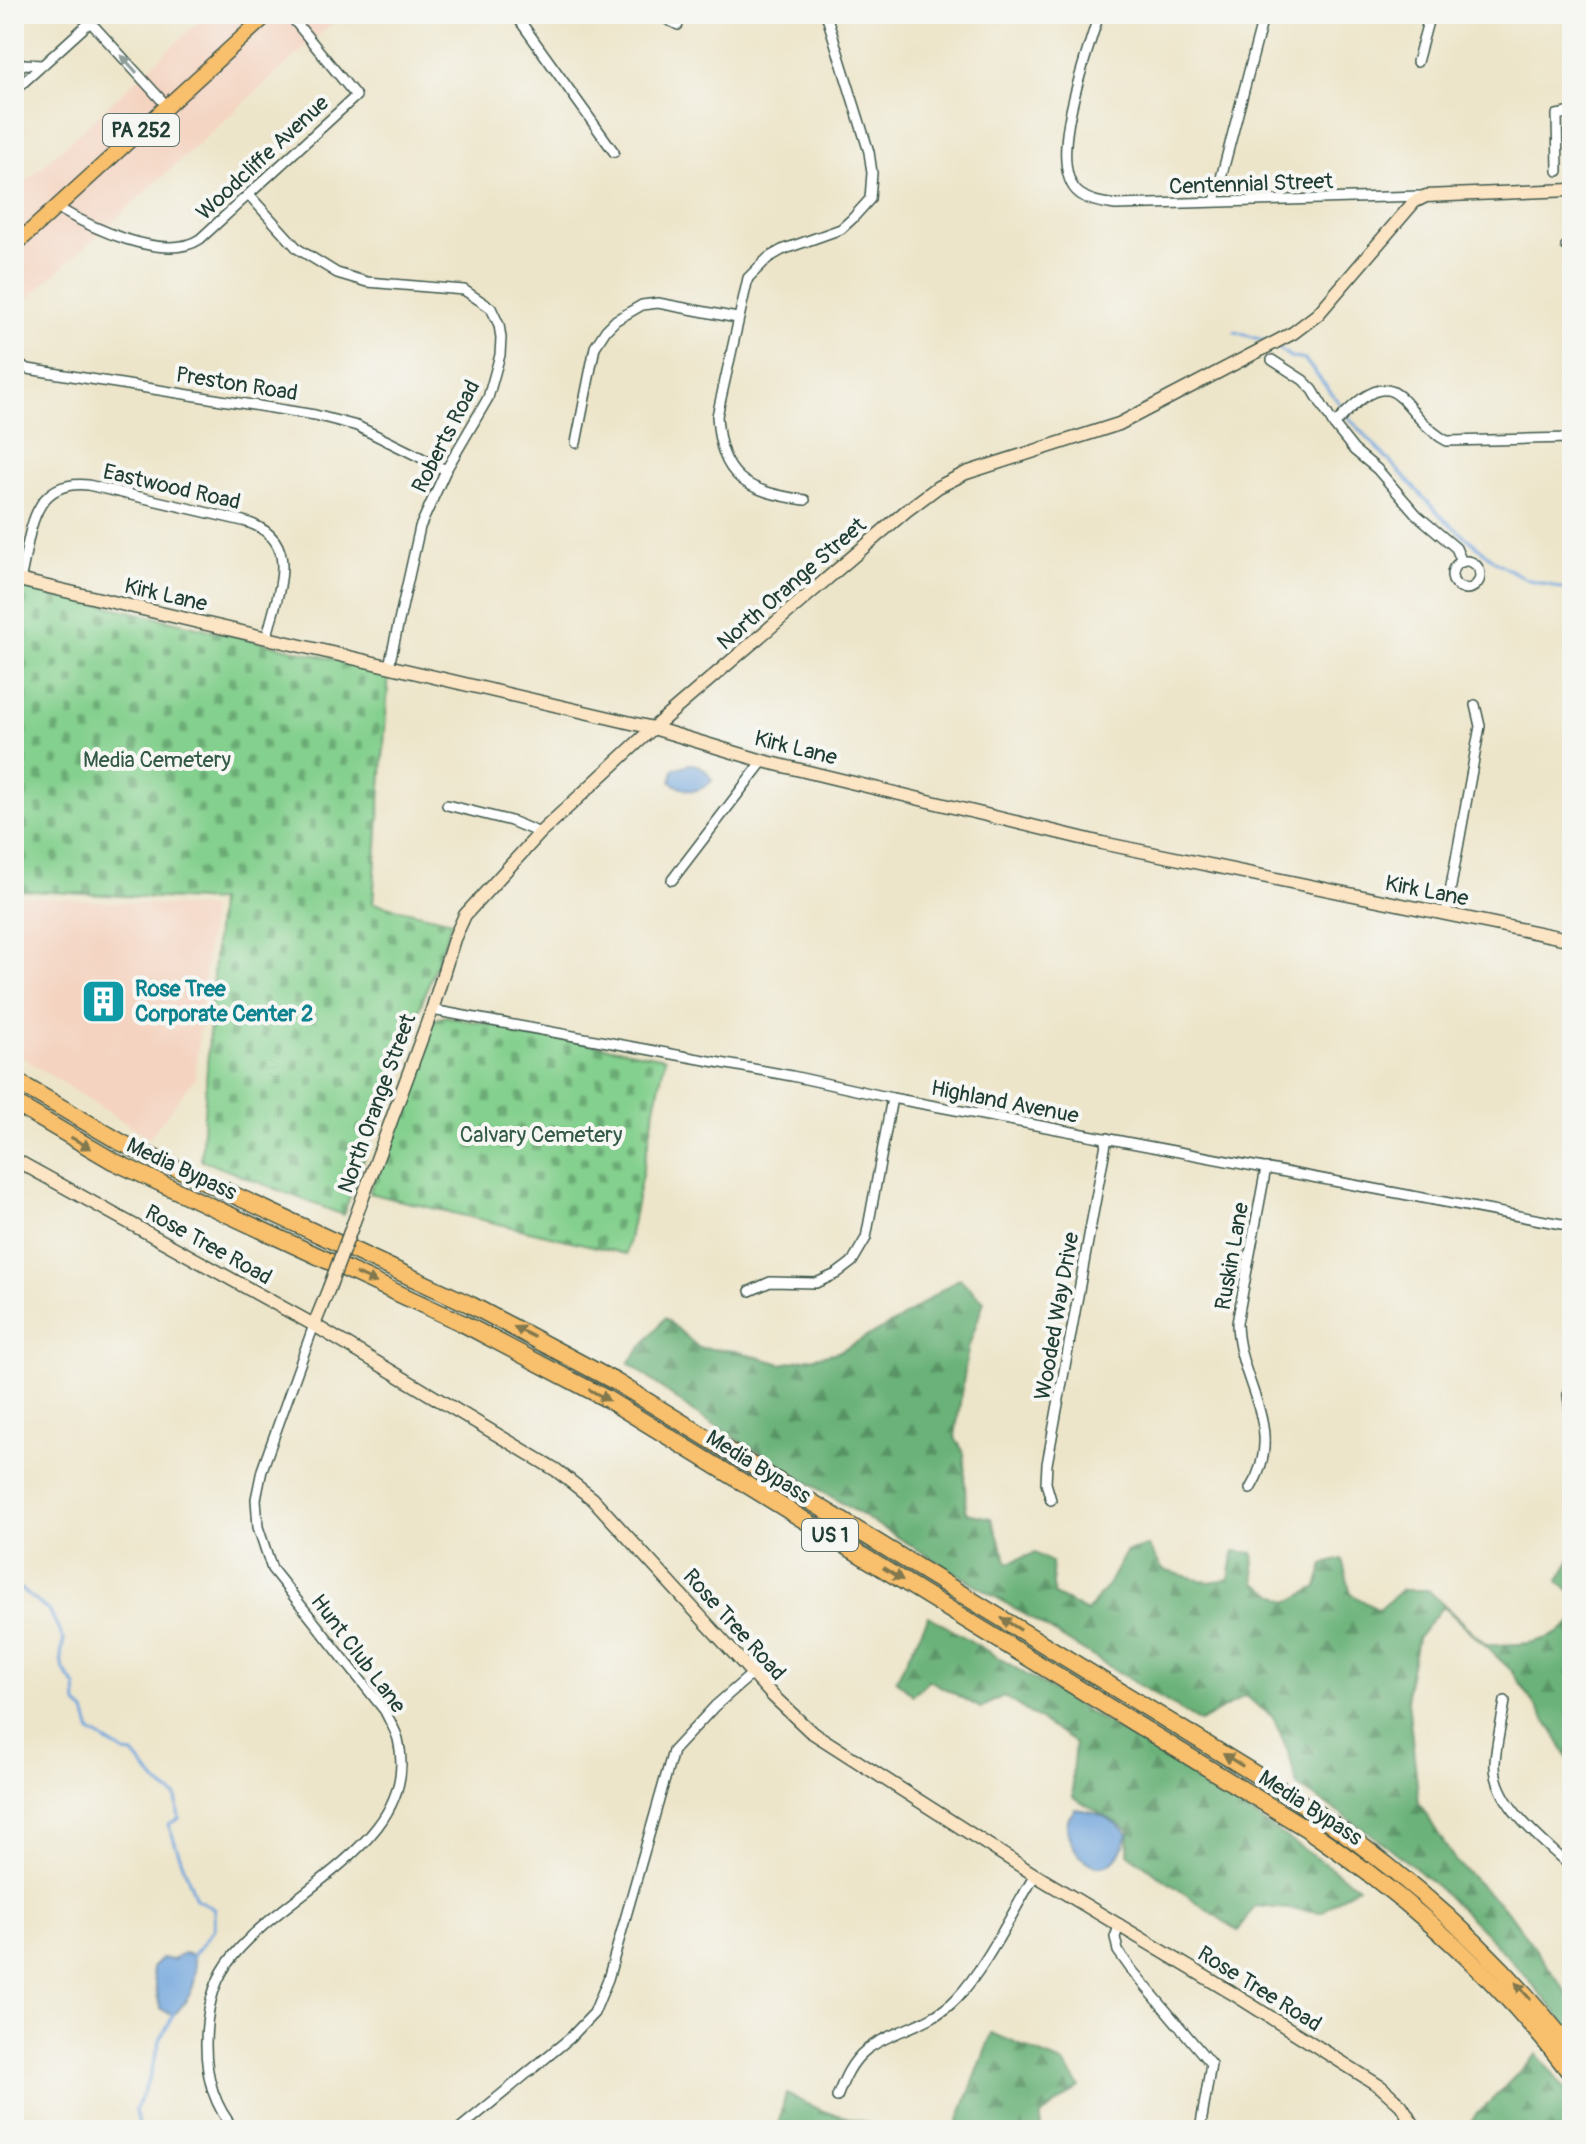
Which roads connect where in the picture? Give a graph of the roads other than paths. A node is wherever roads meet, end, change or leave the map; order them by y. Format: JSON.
{"nodes":[{"id":1,"x":99,"y":14,"type":"edge"},
{"id":2,"x":268,"y":14,"type":"edge"},
{"id":3,"x":289,"y":14,"type":"edge"},
{"id":4,"x":515,"y":14,"type":"edge"},
{"id":5,"x":656,"y":14,"type":"edge"},
{"id":6,"x":826,"y":14,"type":"edge"},
{"id":7,"x":1099,"y":14,"type":"edge"},
{"id":8,"x":1264,"y":14,"type":"edge"},
{"id":9,"x":1430,"y":14,"type":"edge"},
{"id":10,"x":87,"y":18,"type":"edge"},
{"id":11,"x":678,"y":25,"type":"dead end"},
{"id":12,"x":1417,"y":62,"type":"dead end"},
{"id":13,"x":42,"y":65,"type":"junction"},
{"id":14,"x":14,"y":72,"type":"edge"},
{"id":15,"x":14,"y":91,"type":"edge"},
{"id":16,"x":167,"y":106,"type":"junction"},
{"id":17,"x":1566,"y":113,"type":"edge"},
{"id":18,"x":614,"y":152,"type":"dead end"},
{"id":19,"x":1558,"y":171,"type":"dead end"},
{"id":20,"x":1572,"y":190,"type":"edge"},
{"id":21,"x":249,"y":195,"type":"junction"},
{"id":22,"x":1426,"y":196,"type":"junction"},
{"id":23,"x":1215,"y":201,"type":"junction"},
{"id":24,"x":56,"y":207,"type":"junction"},
{"id":25,"x":17,"y":238,"type":"edge"},
{"id":26,"x":737,"y":318,"type":"junction"},
{"id":27,"x":1272,"y":360,"type":"dead end"},
{"id":28,"x":14,"y":363,"type":"edge"},
{"id":29,"x":1338,"y":421,"type":"junction"},
{"id":30,"x":1572,"y":438,"type":"edge"},
{"id":31,"x":576,"y":443,"type":"dead end"},
{"id":32,"x":446,"y":470,"type":"junction"},
{"id":33,"x":805,"y":500,"type":"dead end"},
{"id":34,"x":1462,"y":562,"type":"dead end"},
{"id":35,"x":17,"y":580,"type":"edge"},
{"id":36,"x":267,"y":637,"type":"junction"},
{"id":37,"x":389,"y":666,"type":"junction"},
{"id":38,"x":1475,"y":705,"type":"dead end"},
{"id":39,"x":653,"y":728,"type":"junction"},
{"id":40,"x":763,"y":761,"type":"junction"},
{"id":41,"x":447,"y":805,"type":"dead end"},
{"id":42,"x":540,"y":833,"type":"junction"},
{"id":43,"x":672,"y":880,"type":"dead end"},
{"id":44,"x":1446,"y":914,"type":"junction"},
{"id":45,"x":1572,"y":940,"type":"edge"},
{"id":46,"x":432,"y":1010,"type":"junction"},
{"id":47,"x":14,"y":1080,"type":"edge"},
{"id":48,"x":892,"y":1098,"type":"junction"},
{"id":49,"x":14,"y":1103,"type":"edge"},
{"id":50,"x":1107,"y":1138,"type":"junction"},
{"id":51,"x":14,"y":1159,"type":"edge"},
{"id":52,"x":1266,"y":1168,"type":"junction"},
{"id":53,"x":1572,"y":1226,"type":"edge"},
{"id":54,"x":750,"y":1291,"type":"dead end"},
{"id":55,"x":314,"y":1325,"type":"junction"},
{"id":56,"x":1572,"y":1363,"type":"edge"},
{"id":57,"x":1572,"y":1425,"type":"edge"},
{"id":58,"x":1250,"y":1489,"type":"dead end"},
{"id":59,"x":1051,"y":1500,"type":"dead end"},
{"id":60,"x":753,"y":1673,"type":"junction"},
{"id":61,"x":1505,"y":1701,"type":"dead end"},
{"id":62,"x":1572,"y":1868,"type":"edge"},
{"id":63,"x":1035,"y":1875,"type":"junction"},
{"id":64,"x":1120,"y":1924,"type":"junction"},
{"id":65,"x":1572,"y":2051,"type":"edge"},
{"id":66,"x":1572,"y":2075,"type":"edge"},
{"id":67,"x":837,"y":2097,"type":"dead end"},
{"id":68,"x":232,"y":2129,"type":"edge"},
{"id":69,"x":458,"y":2130,"type":"edge"},
{"id":70,"x":1200,"y":2130,"type":"edge"},
{"id":71,"x":1417,"y":2130,"type":"edge"}],
"edges":[{"from":1,"to":10,"type":"street"},
{"from":2,"to":16,"type":"main road","number":"PA 252"},
{"from":3,"to":21,"type":"street","name":"Woodcliffe Avenue"},
{"from":4,"to":18,"type":"street"},
{"from":5,"to":11,"type":"street"},
{"from":6,"to":26,"type":"street"},
{"from":7,"to":23,"type":"street","name":"Centennial Street"},
{"from":8,"to":23,"type":"street"},
{"from":9,"to":12,"type":"street"},
{"from":10,"to":13,"type":"street"},
{"from":16,"to":10,"type":"street","one_way":true},
{"from":13,"to":14,"type":"street"},
{"from":13,"to":15,"type":"street"},
{"from":16,"to":24,"type":"main road","number":"PA 252"},
{"from":17,"to":19,"type":"street"},
{"from":20,"to":22,"type":"street"},
{"from":21,"to":24,"type":"street","name":"Woodcliffe Avenue"},
{"from":21,"to":32,"type":"street","name":"Roberts Road"},
{"from":22,"to":23,"type":"street","name":"Centennial Street"},
{"from":22,"to":39,"type":"street","name":"North Orange Street"},
{"from":24,"to":25,"type":"main road","number":"PA 252"},
{"from":26,"to":31,"type":"street"},
{"from":26,"to":33,"type":"street"},
{"from":27,"to":29,"type":"street"},
{"from":28,"to":32,"type":"street","name":"Preston Road"},
{"from":29,"to":30,"type":"street"},
{"from":29,"to":34,"type":"street"},
{"from":32,"to":37,"type":"street","name":"Roberts Road"},
{"from":35,"to":36,"type":"street","name":"Kirk Lane"},
{"from":35,"to":36,"type":"street","name":"Eastwood Road"},
{"from":36,"to":37,"type":"street","name":"Kirk Lane"},
{"from":37,"to":39,"type":"street","name":"Kirk Lane"},
{"from":38,"to":44,"type":"street"},
{"from":39,"to":40,"type":"street","name":"Kirk Lane"},
{"from":39,"to":42,"type":"street","name":"North Orange Street"},
{"from":40,"to":43,"type":"street"},
{"from":40,"to":44,"type":"street","name":"Kirk Lane"},
{"from":41,"to":42,"type":"street"},
{"from":42,"to":46,"type":"street","name":"North Orange Street"},
{"from":44,"to":45,"type":"street","name":"Kirk Lane"},
{"from":46,"to":48,"type":"street","name":"Highland Avenue"},
{"from":46,"to":55,"type":"street","name":"North Orange Street","bridge":true},
{"from":65,"to":47,"type":"highway","name":"Media Bypass","number":"US 1","one_way":true},
{"from":48,"to":50,"type":"street","name":"Highland Avenue"},
{"from":48,"to":54,"type":"street"},
{"from":49,"to":66,"type":"highway","name":"Media Bypass","number":"US 1","one_way":true},
{"from":50,"to":52,"type":"street","name":"Highland Avenue"},
{"from":50,"to":59,"type":"street","name":"Wooded Way Drive"},
{"from":51,"to":55,"type":"street","name":"Rose Tree Road"},
{"from":52,"to":53,"type":"street","name":"Highland Avenue"},
{"from":52,"to":58,"type":"street","name":"Ruskin Lane"},
{"from":55,"to":60,"type":"street","name":"Rose Tree Road"},
{"from":55,"to":68,"type":"street","name":"Hunt Club Lane"},
{"from":56,"to":57,"type":"street"},
{"from":60,"to":63,"type":"street","name":"Rose Tree Road"},
{"from":60,"to":69,"type":"street"},
{"from":61,"to":62,"type":"street"},
{"from":63,"to":64,"type":"street","name":"Rose Tree Road"},
{"from":63,"to":67,"type":"street"},
{"from":64,"to":70,"type":"street"},
{"from":64,"to":71,"type":"street","name":"Rose Tree Road"}]}
